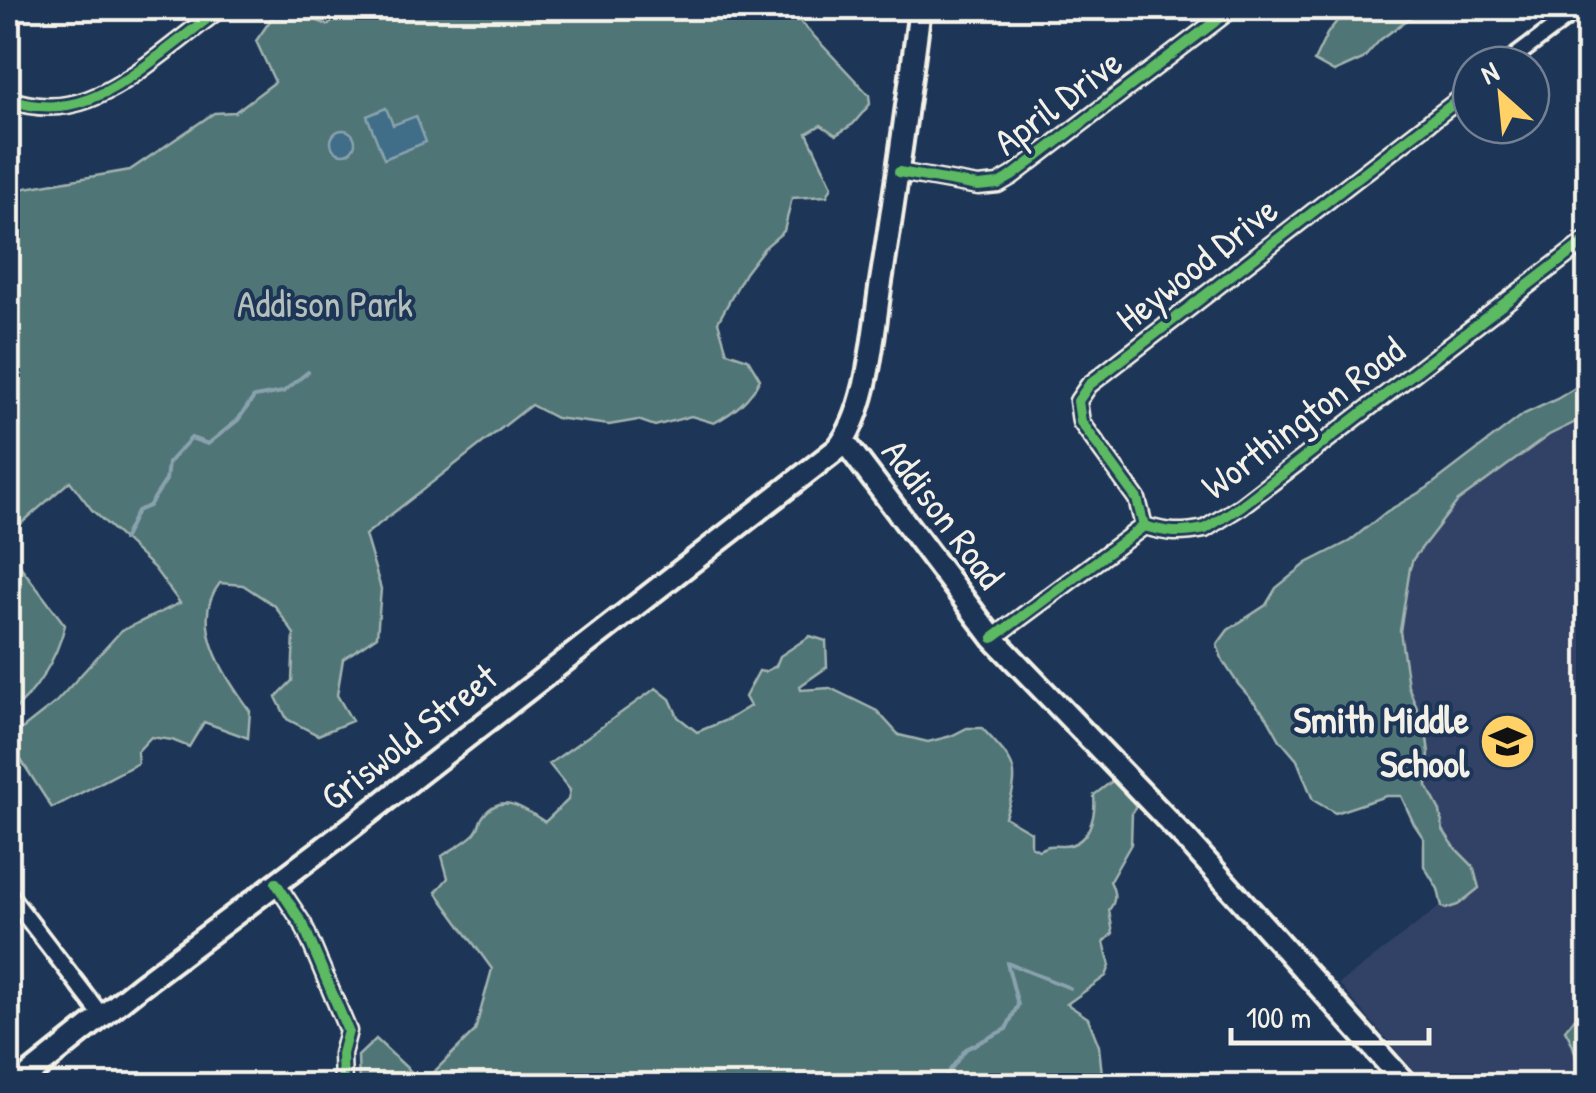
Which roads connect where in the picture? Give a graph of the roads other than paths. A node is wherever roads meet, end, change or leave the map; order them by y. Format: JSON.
{"nodes":[{"id":1,"x":221,"y":8,"type":"edge"},
{"id":2,"x":920,"y":8,"type":"edge"},
{"id":3,"x":1233,"y":8,"type":"edge"},
{"id":4,"x":1580,"y":8,"type":"edge"},
{"id":5,"x":1531,"y":45,"type":"edge"},
{"id":6,"x":8,"y":98,"type":"edge"},
{"id":7,"x":1451,"y":105,"type":"edge"},
{"id":8,"x":899,"y":172,"type":"junction"},
{"id":9,"x":1588,"y":239,"type":"edge"},
{"id":10,"x":844,"y":441,"type":"junction"},
{"id":11,"x":1144,"y":526,"type":"junction"},
{"id":12,"x":992,"y":638,"type":"junction"},
{"id":13,"x":276,"y":884,"type":"junction"},
{"id":14,"x":8,"y":893,"type":"edge"},
{"id":15,"x":102,"y":1016,"type":"junction"},
{"id":16,"x":15,"y":1086,"type":"edge"},
{"id":17,"x":343,"y":1086,"type":"edge"},
{"id":18,"x":1408,"y":1086,"type":"edge"}],
"edges":[{"from":1,"to":6,"type":"street"},
{"from":2,"to":8,"type":"main road","name":"Addison Road"},
{"from":3,"to":8,"type":"street","name":"April Drive"},
{"from":4,"to":5,"type":"street"},
{"from":7,"to":11,"type":"street","name":"Heywood Drive"},
{"from":8,"to":10,"type":"main road","name":"Addison Road"},
{"from":9,"to":11,"type":"street","name":"Worthington Road"},
{"from":10,"to":12,"type":"main road","name":"Addison Road"},
{"from":10,"to":13,"type":"main road","name":"Griswold Street"},
{"from":11,"to":12,"type":"street"},
{"from":12,"to":18,"type":"main road","name":"Addison Road"},
{"from":13,"to":15,"type":"main road","name":"Griswold Street"},
{"from":13,"to":17,"type":"street"},
{"from":14,"to":15,"type":"street"},
{"from":15,"to":16,"type":"main road","name":"Griswold Street"}]}
